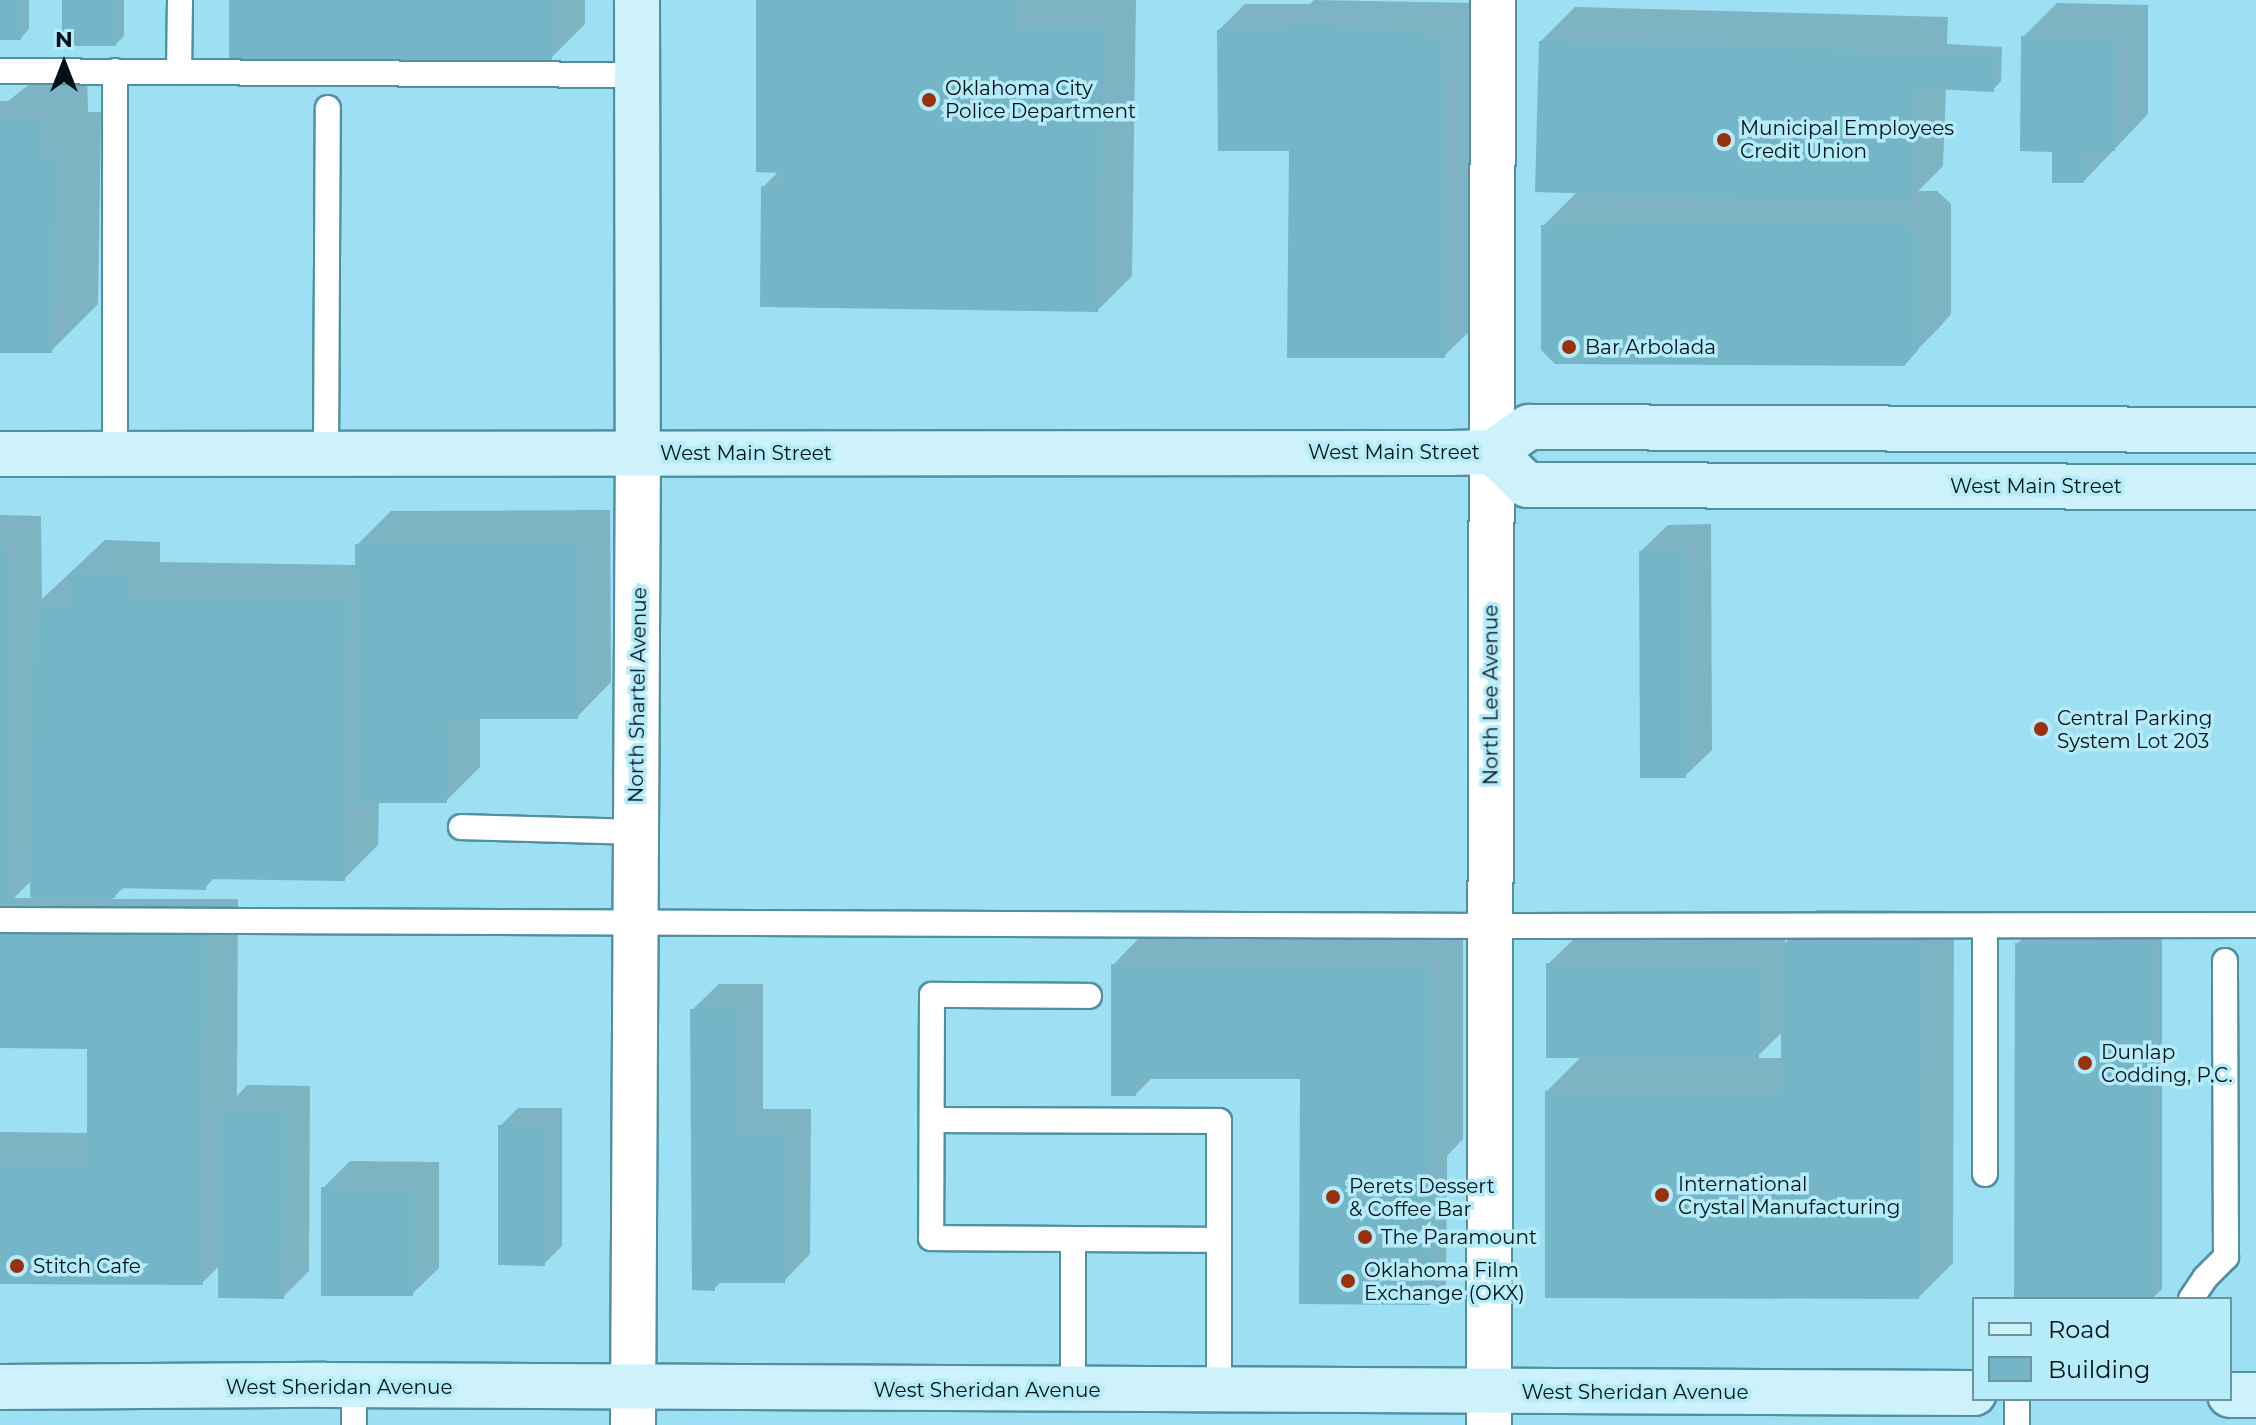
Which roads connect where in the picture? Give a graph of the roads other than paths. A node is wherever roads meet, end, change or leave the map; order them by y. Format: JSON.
{"nodes":[{"id":1,"x":180,"y":0,"type":"edge"},
{"id":2,"x":637,"y":0,"type":"edge"},
{"id":3,"x":1493,"y":0,"type":"edge"},
{"id":4,"x":0,"y":71,"type":"edge"},
{"id":5,"x":115,"y":71,"type":"junction"},
{"id":6,"x":179,"y":72,"type":"junction"},
{"id":7,"x":636,"y":75,"type":"junction"},
{"id":8,"x":328,"y":108,"type":"dead end"},
{"id":9,"x":2256,"y":430,"type":"edge"},
{"id":10,"x":1493,"y":452,"type":"junction"},
{"id":11,"x":115,"y":453,"type":"junction"},
{"id":12,"x":326,"y":453,"type":"junction"},
{"id":13,"x":638,"y":453,"type":"junction"},
{"id":14,"x":0,"y":454,"type":"edge"},
{"id":15,"x":2256,"y":487,"type":"edge"},
{"id":16,"x":461,"y":827,"type":"dead end"},
{"id":17,"x":636,"y":832,"type":"junction"},
{"id":18,"x":0,"y":920,"type":"edge"},
{"id":19,"x":635,"y":924,"type":"junction"},
{"id":20,"x":2256,"y":925,"type":"edge"},
{"id":21,"x":1490,"y":926,"type":"junction"},
{"id":22,"x":1985,"y":926,"type":"junction"},
{"id":23,"x":2225,"y":961,"type":"dead end"},
{"id":24,"x":1089,"y":996,"type":"dead end"},
{"id":25,"x":932,"y":1120,"type":"junction"},
{"id":26,"x":1985,"y":1174,"type":"dead end"},
{"id":27,"x":1073,"y":1239,"type":"junction"},
{"id":28,"x":1219,"y":1240,"type":"junction"},
{"id":29,"x":2192,"y":1297,"type":"edge"},
{"id":30,"x":0,"y":1387,"type":"edge"},
{"id":31,"x":1073,"y":1390,"type":"junction"},
{"id":32,"x":1219,"y":1390,"type":"junction"},
{"id":33,"x":1972,"y":1393,"type":"edge"},
{"id":34,"x":2232,"y":1395,"type":"edge"},
{"id":35,"x":2256,"y":1395,"type":"edge"},
{"id":36,"x":2017,"y":1401,"type":"edge"},
{"id":37,"x":354,"y":1405,"type":"edge"},
{"id":38,"x":633,"y":1407,"type":"edge"},
{"id":39,"x":1489,"y":1408,"type":"edge"},
{"id":40,"x":2017,"y":1425,"type":"edge"}],
"edges":[{"from":1,"to":6,"type":"lane"},
{"from":2,"to":7,"type":"main road","name":"North Shartel Avenue"},
{"from":3,"to":10,"type":"street","name":"North Lee Avenue"},
{"from":4,"to":5,"type":"lane"},
{"from":5,"to":6,"type":"lane"},
{"from":5,"to":11,"type":"lane"},
{"from":6,"to":7,"type":"lane"},
{"from":7,"to":13,"type":"main road","name":"North Shartel Avenue"},
{"from":8,"to":12,"type":"lane"},
{"from":9,"to":10,"type":"main road","name":"West Main Street"},
{"from":10,"to":13,"type":"main road","name":"West Main Street"},
{"from":10,"to":15,"type":"main road","name":"West Main Street"},
{"from":10,"to":21,"type":"street","name":"North Lee Avenue"},
{"from":11,"to":12,"type":"main road","name":"West Main Street"},
{"from":11,"to":14,"type":"main road","name":"West Main Street"},
{"from":12,"to":13,"type":"main road","name":"West Main Street"},
{"from":13,"to":17,"type":"street","name":"North Shartel Avenue"},
{"from":16,"to":17,"type":"lane"},
{"from":17,"to":19,"type":"street","name":"North Shartel Avenue"},
{"from":18,"to":19,"type":"lane"},
{"from":19,"to":21,"type":"lane"},
{"from":19,"to":38,"type":"street","name":"North Shartel Avenue"},
{"from":20,"to":22,"type":"lane"},
{"from":21,"to":22,"type":"lane"},
{"from":21,"to":39,"type":"street","name":"North Lee Avenue"},
{"from":22,"to":26,"type":"lane"},
{"from":23,"to":29,"type":"lane"},
{"from":24,"to":25,"type":"lane"},
{"from":25,"to":27,"type":"lane"},
{"from":25,"to":28,"type":"lane"},
{"from":27,"to":28,"type":"lane"},
{"from":27,"to":31,"type":"lane"},
{"from":28,"to":32,"type":"lane"},
{"from":30,"to":37,"type":"main road","name":"West Sheridan Avenue"},
{"from":31,"to":32,"type":"main road","name":"West Sheridan Avenue"},
{"from":31,"to":38,"type":"main road","name":"West Sheridan Avenue"},
{"from":32,"to":39,"type":"main road","name":"West Sheridan Avenue"},
{"from":33,"to":39,"type":"main road","name":"West Sheridan Avenue"},
{"from":34,"to":35,"type":"main road"},
{"from":36,"to":40,"type":"lane"},
{"from":37,"to":38,"type":"main road","name":"West Sheridan Avenue"}]}
